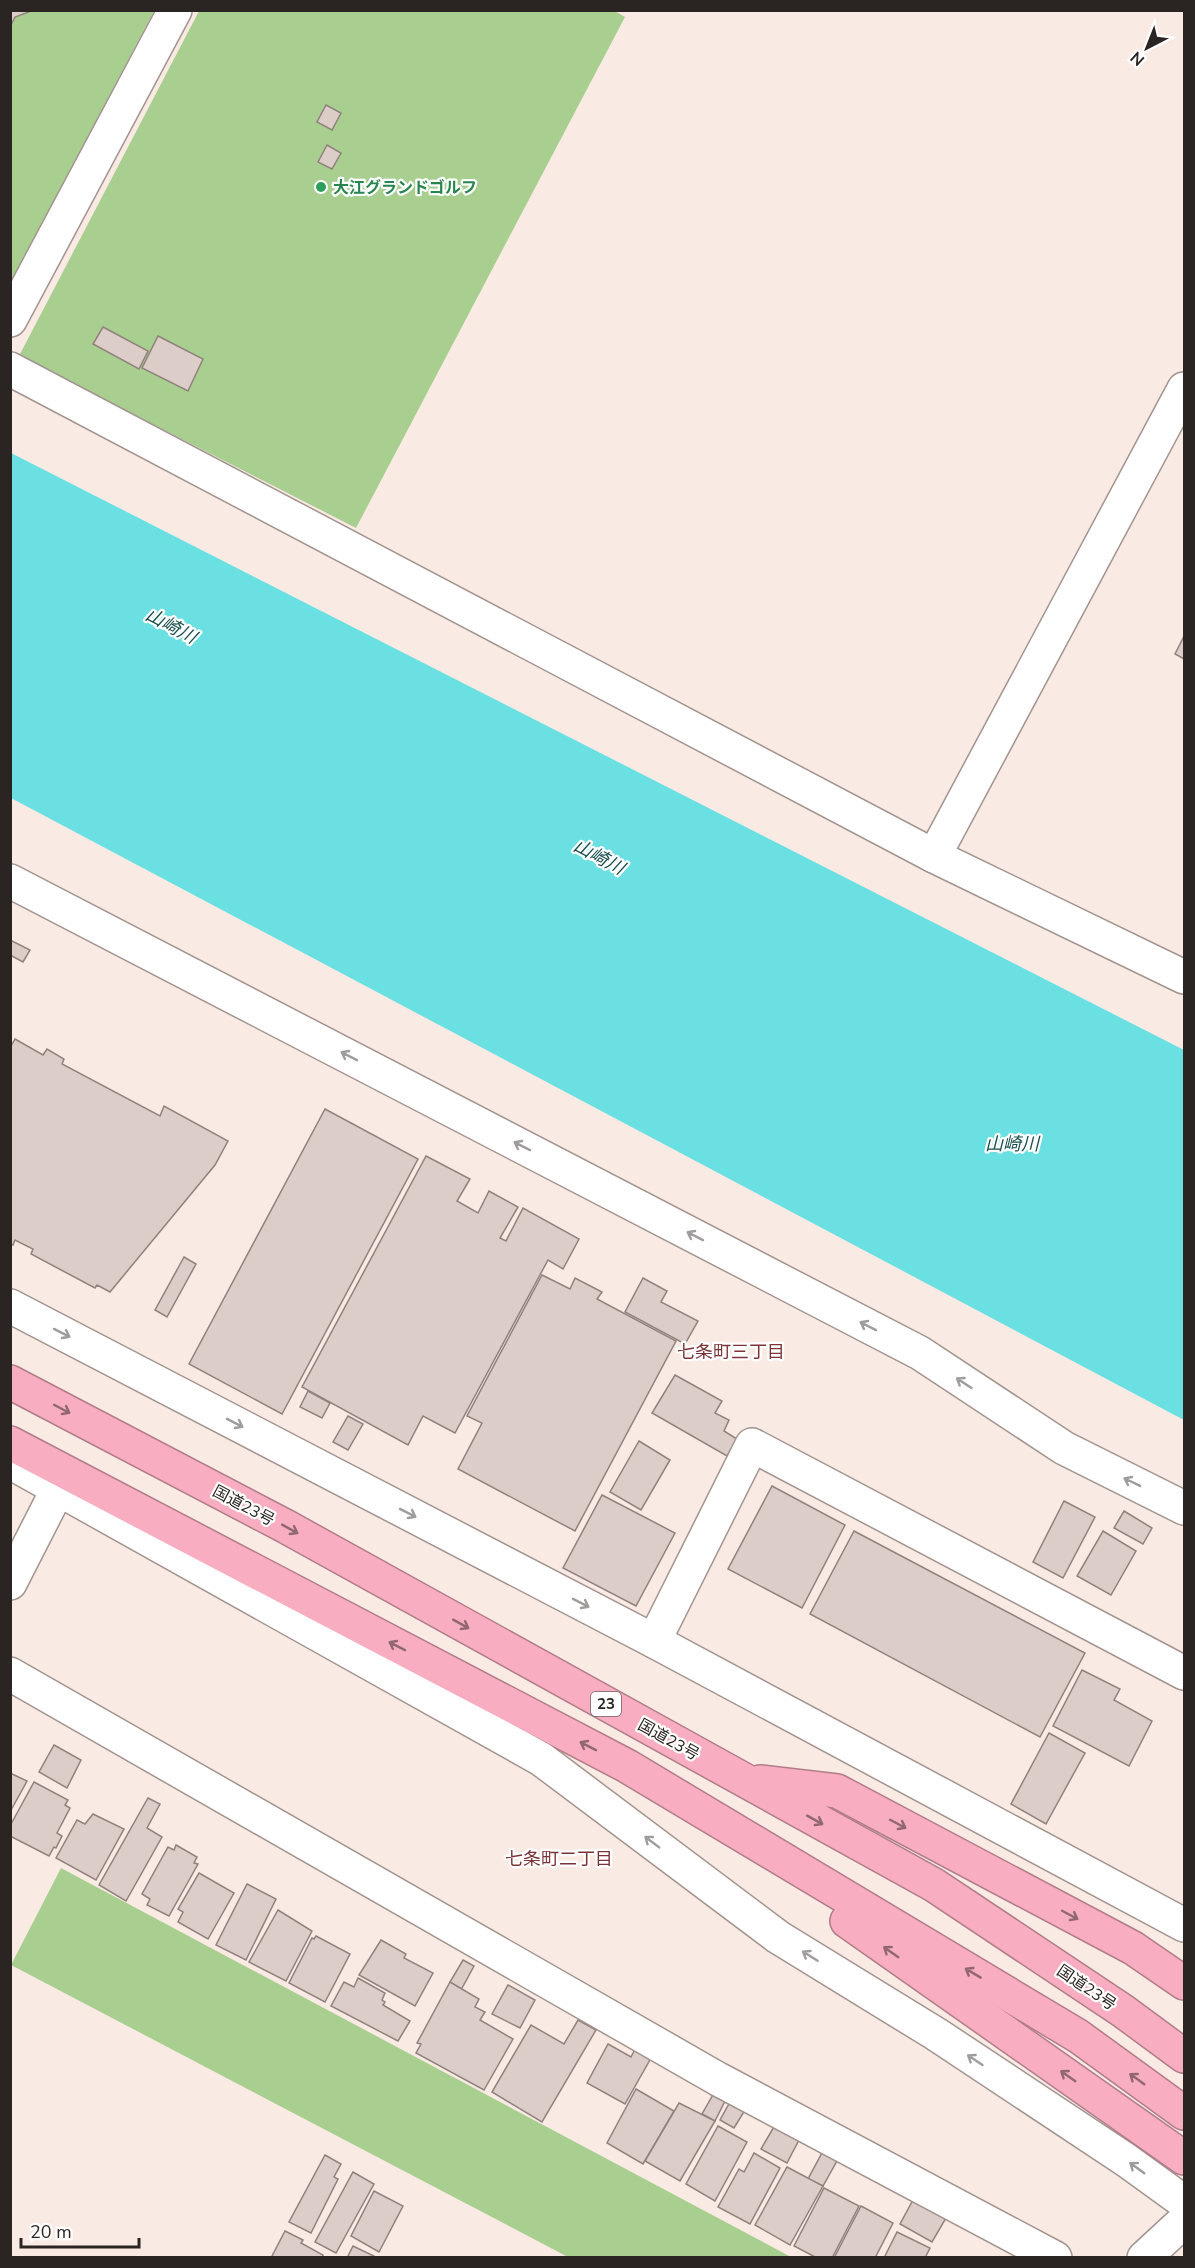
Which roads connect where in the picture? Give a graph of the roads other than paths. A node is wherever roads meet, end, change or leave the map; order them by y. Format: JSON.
{"nodes":[{"id":1,"x":175,"y":10,"type":"edge"},
{"id":2,"x":10,"y":321,"type":"edge"},
{"id":3,"x":10,"y":369,"type":"edge"},
{"id":4,"x":1185,"y":389,"type":"edge"},
{"id":5,"x":934,"y":856,"type":"junction"},
{"id":6,"x":10,"y":881,"type":"edge"},
{"id":7,"x":1185,"y":977,"type":"edge"},
{"id":8,"x":10,"y":1306,"type":"edge"},
{"id":9,"x":10,"y":1382,"type":"edge"},
{"id":10,"x":10,"y":1443,"type":"edge"},
{"id":11,"x":10,"y":1462,"type":"edge"},
{"id":12,"x":58,"y":1489,"type":"junction"},
{"id":13,"x":1185,"y":1508,"type":"edge"},
{"id":14,"x":10,"y":1583,"type":"edge"},
{"id":15,"x":654,"y":1641,"type":"junction"},
{"id":16,"x":1185,"y":1673,"type":"edge"},
{"id":17,"x":10,"y":1674,"type":"edge"},
{"id":18,"x":627,"y":1766,"type":"junction"},
{"id":19,"x":743,"y":1779,"type":"junction"},
{"id":20,"x":1185,"y":1925,"type":"edge"},
{"id":21,"x":1185,"y":1983,"type":"edge"},
{"id":22,"x":1185,"y":2056,"type":"edge"},
{"id":23,"x":1185,"y":2113,"type":"edge"},
{"id":24,"x":1185,"y":2158,"type":"edge"},
{"id":25,"x":1185,"y":2202,"type":"edge"},
{"id":26,"x":1185,"y":2221,"type":"edge"},
{"id":27,"x":1055,"y":2258,"type":"edge"},
{"id":28,"x":1144,"y":2258,"type":"edge"}],
"edges":[{"from":1,"to":2,"type":"street"},
{"from":3,"to":5,"type":"street"},
{"from":4,"to":5,"type":"street"},
{"from":5,"to":7,"type":"street"},
{"from":13,"to":6,"type":"street","one_way":true},
{"from":8,"to":15,"type":"street","one_way":true},
{"from":9,"to":19,"type":"highway","name":"国道23号","number":"23","one_way":true},
{"from":18,"to":10,"type":"highway","one_way":true},
{"from":11,"to":12,"type":"street"},
{"from":12,"to":14,"type":"street"},
{"from":25,"to":12,"type":"street","one_way":true},
{"from":15,"to":16,"type":"street"},
{"from":15,"to":20,"type":"street"},
{"from":17,"to":27,"type":"street"},
{"from":23,"to":18,"type":"highway","one_way":true},
{"from":24,"to":18,"type":"highway","one_way":true},
{"from":19,"to":21,"type":"highway","one_way":true},
{"from":19,"to":22,"type":"highway","name":"国道23号","number":"23","one_way":true},
{"from":26,"to":28,"type":"street"}]}
